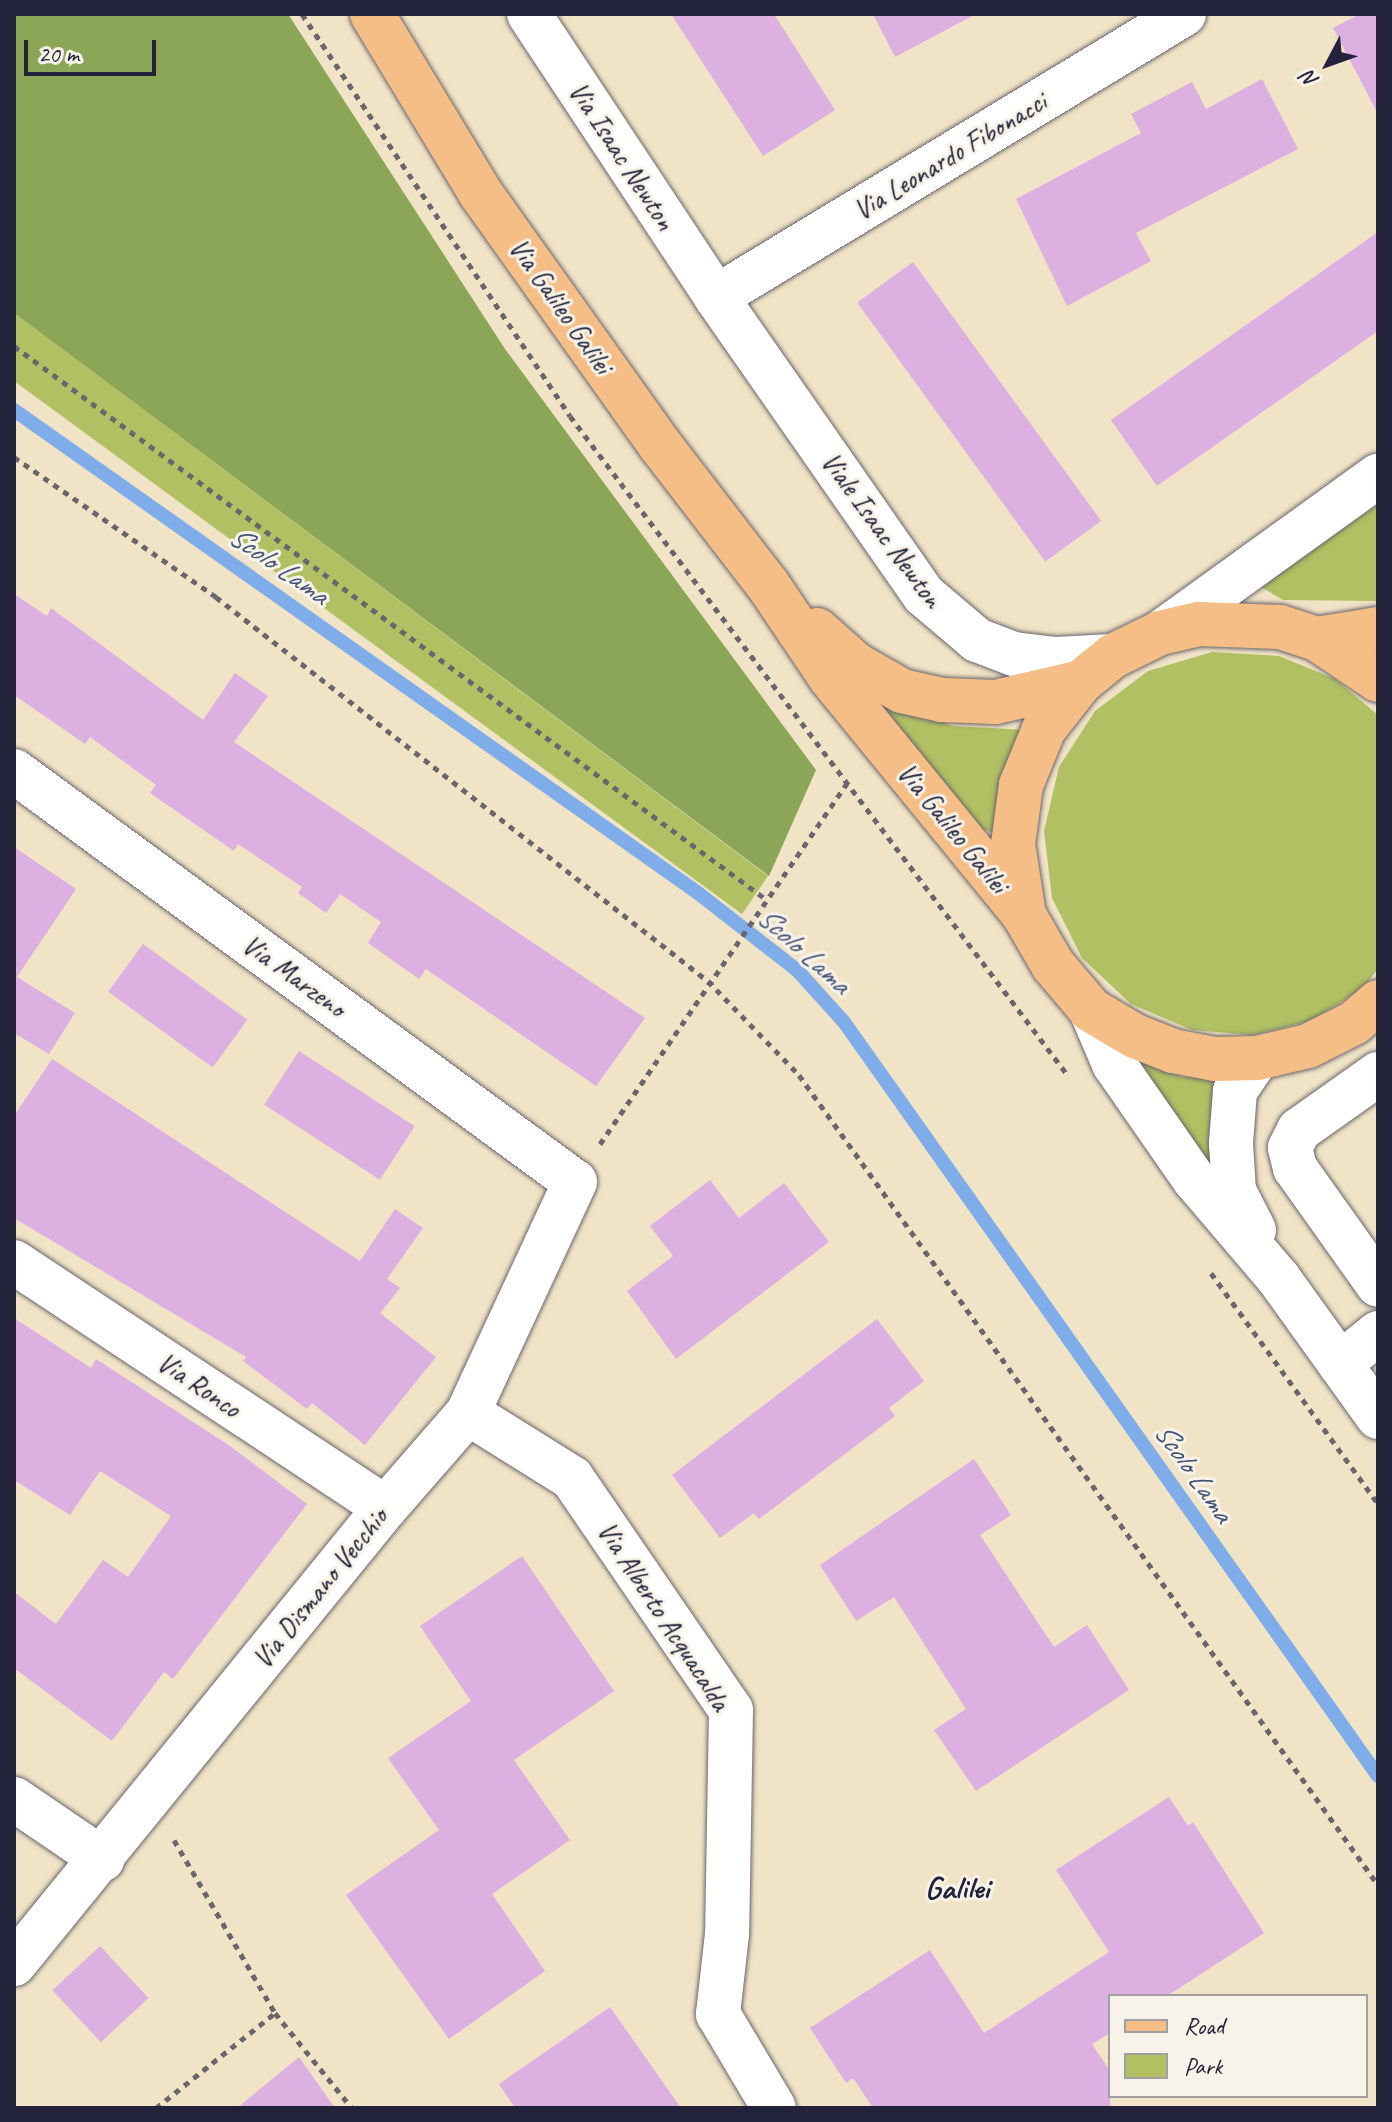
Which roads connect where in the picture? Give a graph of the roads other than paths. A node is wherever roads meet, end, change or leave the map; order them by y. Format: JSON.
{"nodes":[{"id":1,"x":372,"y":14,"type":"edge"},
{"id":2,"x":529,"y":14,"type":"edge"},
{"id":3,"x":1184,"y":14,"type":"edge"},
{"id":4,"x":716,"y":297,"type":"junction"},
{"id":5,"x":1378,"y":476,"type":"edge"},
{"id":6,"x":768,"y":585,"type":"junction"},
{"id":7,"x":1378,"y":629,"type":"edge"},
{"id":8,"x":1160,"y":633,"type":"junction"},
{"id":9,"x":1317,"y":639,"type":"junction"},
{"id":10,"x":1097,"y":669,"type":"junction"},
{"id":11,"x":1378,"y":680,"type":"edge"},
{"id":12,"x":14,"y":771,"type":"edge"},
{"id":13,"x":1024,"y":915,"type":"junction"},
{"id":14,"x":1091,"y":1010,"type":"junction"},
{"id":15,"x":1370,"y":1018,"type":"edge"},
{"id":16,"x":1257,"y":1058,"type":"junction"},
{"id":17,"x":1378,"y":1074,"type":"edge"},
{"id":18,"x":575,"y":1182,"type":"joint"},
{"id":19,"x":14,"y":1262,"type":"edge"},
{"id":20,"x":1279,"y":1279,"type":"junction"},
{"id":21,"x":1378,"y":1285,"type":"edge"},
{"id":22,"x":1378,"y":1333,"type":"edge"},
{"id":23,"x":1340,"y":1364,"type":"junction"},
{"id":24,"x":468,"y":1413,"type":"junction"},
{"id":25,"x":1378,"y":1417,"type":"edge"},
{"id":26,"x":385,"y":1508,"type":"junction"},
{"id":27,"x":14,"y":1799,"type":"edge"},
{"id":28,"x":102,"y":1859,"type":"junction"},
{"id":29,"x":14,"y":1964,"type":"edge"},
{"id":30,"x":774,"y":2108,"type":"edge"}],
"edges":[{"from":1,"to":6,"type":"main road","name":"Via Galileo Galilei"},
{"from":2,"to":4,"type":"street","name":"Via Isaac Newton"},
{"from":3,"to":4,"type":"street","name":"Via Leonardo Fibonacci"},
{"from":4,"to":10,"type":"street","name":"Viale Isaac Newton"},
{"from":5,"to":8,"type":"street"},
{"from":6,"to":10,"type":"main road","name":"Via Galileo Galilei"},
{"from":6,"to":13,"type":"main road","name":"Via Galileo Galilei"},
{"from":7,"to":9,"type":"main road"},
{"from":8,"to":9,"type":"main road"},
{"from":8,"to":10,"type":"main road"},
{"from":9,"to":11,"type":"main road"},
{"from":10,"to":13,"type":"main road"},
{"from":12,"to":18,"type":"street","name":"Via Marzeno"},
{"from":13,"to":14,"type":"main road"},
{"from":14,"to":16,"type":"main road"},
{"from":14,"to":20,"type":"street"},
{"from":15,"to":16,"type":"main road"},
{"from":16,"to":20,"type":"street"},
{"from":17,"to":21,"type":"street"},
{"from":18,"to":24,"type":"street","name":"Via Dismano Vecchio"},
{"from":19,"to":26,"type":"street","name":"Via Ronco"},
{"from":20,"to":23,"type":"street"},
{"from":22,"to":23,"type":"street"},
{"from":23,"to":25,"type":"street"},
{"from":24,"to":26,"type":"street","name":"Via Dismano Vecchio"},
{"from":24,"to":30,"type":"street","name":"Via Alberto Acquacalda"},
{"from":26,"to":28,"type":"street","name":"Via Dismano Vecchio"},
{"from":27,"to":28,"type":"street"},
{"from":28,"to":29,"type":"street","name":"Via Dismano Vecchio"}]}
